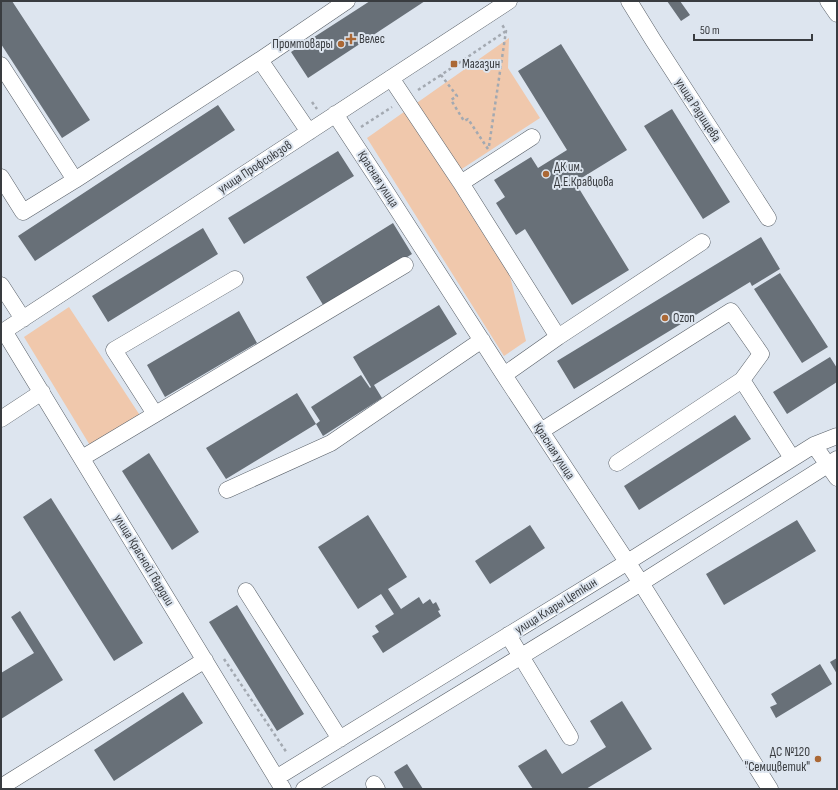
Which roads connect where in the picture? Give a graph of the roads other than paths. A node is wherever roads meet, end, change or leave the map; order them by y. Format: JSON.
{"nodes":[{"id":1,"x":347,"y":1,"type":"edge"},
{"id":2,"x":510,"y":1,"type":"edge"},
{"id":3,"x":629,"y":1,"type":"edge"},
{"id":4,"x":828,"y":1,"type":"edge"},
{"id":5,"x":837,"y":14,"type":"edge"},
{"id":6,"x":260,"y":60,"type":"junction"},
{"id":7,"x":1,"y":65,"type":"edge"},
{"id":8,"x":391,"y":78,"type":"junction"},
{"id":9,"x":335,"y":114,"type":"junction"},
{"id":10,"x":309,"y":132,"type":"junction"},
{"id":11,"x":532,"y":138,"type":"dead end"},
{"id":12,"x":1,"y":178,"type":"edge"},
{"id":13,"x":75,"y":180,"type":"junction"},
{"id":14,"x":461,"y":183,"type":"junction"},
{"id":15,"x":768,"y":218,"type":"dead end"},
{"id":16,"x":702,"y":242,"type":"dead end"},
{"id":17,"x":405,"y":265,"type":"dead end"},
{"id":18,"x":235,"y":279,"type":"dead end"},
{"id":19,"x":1,"y":285,"type":"edge"},
{"id":20,"x":23,"y":319,"type":"junction"},
{"id":21,"x":3,"y":332,"type":"edge"},
{"id":22,"x":558,"y":337,"type":"junction"},
{"id":23,"x":482,"y":340,"type":"junction"},
{"id":24,"x":504,"y":375,"type":"junction"},
{"id":25,"x":742,"y":380,"type":"junction"},
{"id":26,"x":42,"y":392,"type":"junction"},
{"id":27,"x":155,"y":414,"type":"junction"},
{"id":28,"x":1,"y":419,"type":"edge"},
{"id":29,"x":541,"y":431,"type":"junction"},
{"id":30,"x":837,"y":436,"type":"edge"},
{"id":31,"x":814,"y":445,"type":"junction"},
{"id":32,"x":82,"y":458,"type":"junction"},
{"id":33,"x":792,"y":458,"type":"junction"},
{"id":34,"x":832,"y":462,"type":"edge"},
{"id":35,"x":617,"y":463,"type":"dead end"},
{"id":36,"x":837,"y":478,"type":"edge"},
{"id":37,"x":226,"y":490,"type":"dead end"},
{"id":38,"x":626,"y":562,"type":"junction"},
{"id":39,"x":641,"y":583,"type":"junction"},
{"id":40,"x":246,"y":591,"type":"dead end"},
{"id":41,"x":508,"y":635,"type":"junction"},
{"id":42,"x":520,"y":656,"type":"junction"},
{"id":43,"x":205,"y":660,"type":"junction"},
{"id":44,"x":570,"y":737,"type":"dead end"},
{"id":45,"x":340,"y":739,"type":"junction"},
{"id":46,"x":279,"y":784,"type":"edge"},
{"id":47,"x":1,"y":786,"type":"edge"},
{"id":48,"x":304,"y":789,"type":"edge"},
{"id":49,"x":770,"y":789,"type":"edge"}],
"edges":[{"from":1,"to":6,"type":"street"},
{"from":2,"to":8,"type":"street","name":"улица Профсоюзов"},
{"from":3,"to":15,"type":"street","name":"улица Радищева"},
{"from":4,"to":5,"type":"street"},
{"from":6,"to":10,"type":"street"},
{"from":6,"to":13,"type":"street"},
{"from":7,"to":13,"type":"street"},
{"from":8,"to":9,"type":"street","name":"улица Профсоюзов"},
{"from":8,"to":14,"type":"street"},
{"from":9,"to":10,"type":"street","name":"улица Профсоюзов"},
{"from":9,"to":23,"type":"street","name":"Красная улица"},
{"from":10,"to":20,"type":"street","name":"улица Профсоюзов"},
{"from":11,"to":14,"type":"street"},
{"from":12,"to":13,"type":"street"},
{"from":14,"to":22,"type":"street"},
{"from":16,"to":22,"type":"street"},
{"from":17,"to":27,"type":"street"},
{"from":18,"to":27,"type":"street"},
{"from":19,"to":20,"type":"street"},
{"from":20,"to":21,"type":"street","name":"улица Профсоюзов"},
{"from":21,"to":26,"type":"street","name":"улица Красной Гвардии"},
{"from":22,"to":24,"type":"street"},
{"from":23,"to":24,"type":"street","name":"Красная улица"},
{"from":23,"to":37,"type":"street"},
{"from":24,"to":29,"type":"street","name":"Красная улица"},
{"from":25,"to":29,"type":"street"},
{"from":25,"to":33,"type":"street"},
{"from":25,"to":35,"type":"street"},
{"from":26,"to":28,"type":"street"},
{"from":26,"to":32,"type":"street","name":"улица Красной Гвардии"},
{"from":27,"to":32,"type":"street"},
{"from":29,"to":38,"type":"street","name":"Красная улица"},
{"from":30,"to":31,"type":"street","name":"улица Клары Цеткин"},
{"from":31,"to":33,"type":"street","name":"улица Клары Цеткин"},
{"from":31,"to":34,"type":"street"},
{"from":32,"to":43,"type":"street","name":"улица Красной Гвардии"},
{"from":33,"to":38,"type":"street","name":"улица Клары Цеткин"},
{"from":34,"to":36,"type":"street"},
{"from":34,"to":39,"type":"street"},
{"from":38,"to":39,"type":"street","name":"Красная улица"},
{"from":38,"to":41,"type":"street","name":"улица Клары Цеткин"},
{"from":39,"to":42,"type":"street"},
{"from":39,"to":49,"type":"street","name":"Красная улица"},
{"from":40,"to":45,"type":"street"},
{"from":41,"to":42,"type":"street"},
{"from":41,"to":45,"type":"street","name":"улица Клары Цеткин"},
{"from":42,"to":44,"type":"street"},
{"from":42,"to":48,"type":"street"},
{"from":43,"to":46,"type":"street","name":"улица Красной Гвардии"},
{"from":43,"to":47,"type":"street"},
{"from":45,"to":46,"type":"street","name":"улица Клары Цеткин"}]}
